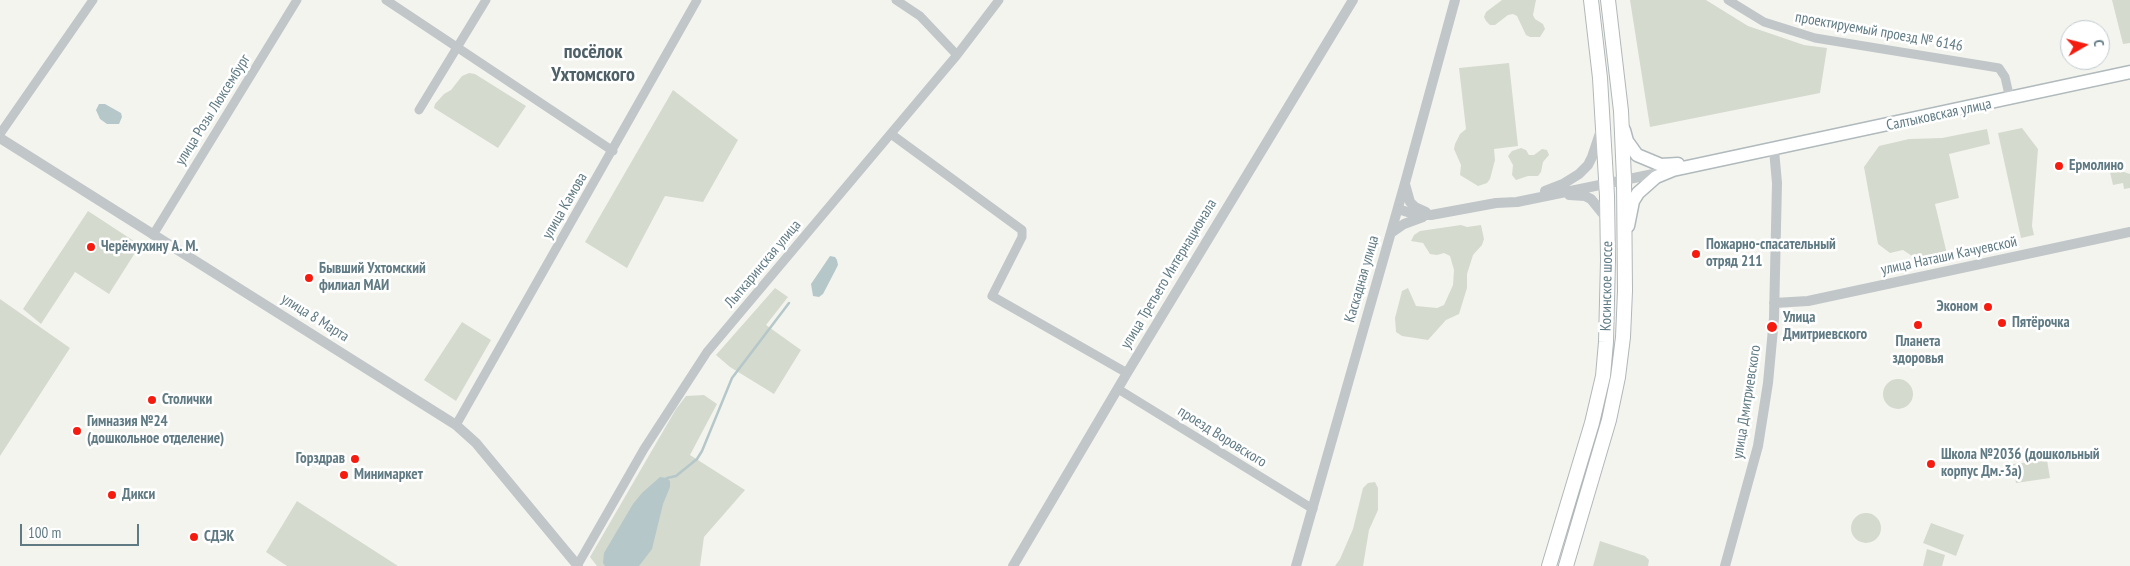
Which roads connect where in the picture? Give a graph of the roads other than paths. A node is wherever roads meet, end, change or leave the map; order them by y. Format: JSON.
{"nodes":[{"id":1,"x":93,"y":0,"type":"edge"},
{"id":2,"x":297,"y":0,"type":"edge"},
{"id":3,"x":386,"y":0,"type":"edge"},
{"id":4,"x":486,"y":0,"type":"edge"},
{"id":5,"x":697,"y":0,"type":"edge"},
{"id":6,"x":896,"y":0,"type":"edge"},
{"id":7,"x":999,"y":0,"type":"edge"},
{"id":8,"x":1353,"y":0,"type":"edge"},
{"id":9,"x":1455,"y":0,"type":"edge"},
{"id":10,"x":1591,"y":0,"type":"edge"},
{"id":11,"x":1608,"y":0,"type":"edge"},
{"id":12,"x":1728,"y":0,"type":"edge"},
{"id":13,"x":457,"y":46,"type":"junction"},
{"id":14,"x":957,"y":55,"type":"junction"},
{"id":15,"x":2130,"y":72,"type":"edge"},
{"id":16,"x":2010,"y":99,"type":"junction"},
{"id":17,"x":419,"y":110,"type":"dead end"},
{"id":18,"x":1621,"y":111,"type":"junction"},
{"id":19,"x":1602,"y":112,"type":"junction"},
{"id":20,"x":891,"y":134,"type":"junction"},
{"id":21,"x":0,"y":136,"type":"edge"},
{"id":22,"x":1774,"y":150,"type":"junction"},
{"id":23,"x":612,"y":151,"type":"junction"},
{"id":24,"x":1674,"y":167,"type":"junction"},
{"id":25,"x":1624,"y":177,"type":"junction"},
{"id":26,"x":1606,"y":180,"type":"junction"},
{"id":27,"x":1405,"y":183,"type":"junction"},
{"id":28,"x":1544,"y":194,"type":"junction"},
{"id":29,"x":1398,"y":209,"type":"junction"},
{"id":30,"x":1432,"y":215,"type":"junction"},
{"id":31,"x":1608,"y":220,"type":"junction"},
{"id":32,"x":2130,"y":232,"type":"edge"},
{"id":33,"x":1391,"y":233,"type":"junction"},
{"id":34,"x":152,"y":234,"type":"junction"},
{"id":35,"x":1625,"y":238,"type":"junction"},
{"id":36,"x":1774,"y":304,"type":"junction"},
{"id":37,"x":1127,"y":373,"type":"junction"},
{"id":38,"x":1118,"y":389,"type":"junction"},
{"id":39,"x":456,"y":425,"type":"junction"},
{"id":40,"x":1312,"y":509,"type":"junction"},
{"id":41,"x":578,"y":566,"type":"edge"},
{"id":42,"x":1013,"y":566,"type":"edge"},
{"id":43,"x":1296,"y":566,"type":"edge"},
{"id":44,"x":1549,"y":566,"type":"edge"},
{"id":45,"x":1566,"y":566,"type":"edge"},
{"id":46,"x":1725,"y":566,"type":"edge"}],
"edges":[{"from":1,"to":21,"type":"street"},
{"from":2,"to":34,"type":"street","name":"улица Розы Люксембург"},
{"from":3,"to":13,"type":"street"},
{"from":4,"to":13,"type":"street"},
{"from":5,"to":23,"type":"street","name":"улица Камова"},
{"from":6,"to":14,"type":"street"},
{"from":7,"to":14,"type":"street","name":"Лыткаринская улица"},
{"from":8,"to":37,"type":"street","name":"улица Третьего Интернационала"},
{"from":9,"to":27,"type":"street","name":"Каскадная улица"},
{"from":10,"to":19,"type":"highway","name":"Косинское шоссе"},
{"from":11,"to":18,"type":"highway","name":"Косинское шоссе"},
{"from":12,"to":16,"type":"street","name":"проектируемый проезд № 6146"},
{"from":13,"to":17,"type":"street"},
{"from":13,"to":23,"type":"street"},
{"from":14,"to":20,"type":"street","name":"Лыткаринская улица"},
{"from":15,"to":16,"type":"main road","name":"Салтыковская улица"},
{"from":16,"to":22,"type":"main road","name":"Салтыковская улица"},
{"from":18,"to":24,"type":"main road"},
{"from":18,"to":25,"type":"highway","name":"Косинское шоссе"},
{"from":19,"to":26,"type":"highway","name":"Косинское шоссе"},
{"from":19,"to":28,"type":"street"},
{"from":20,"to":37,"type":"street"},
{"from":20,"to":41,"type":"street","name":"Лыткаринская улица"},
{"from":21,"to":34,"type":"street","name":"улица 8 Марта"},
{"from":22,"to":24,"type":"main road","name":"Салтыковская улица"},
{"from":22,"to":36,"type":"street","name":"улица Дмитриевского"},
{"from":23,"to":39,"type":"street","name":"улица Камова"},
{"from":24,"to":25,"type":"street","name":"Салтыковская улица"},
{"from":24,"to":35,"type":"main road"},
{"from":25,"to":26,"type":"street","name":"Салтыковская улица"},
{"from":25,"to":35,"type":"highway","name":"Косинское шоссе"},
{"from":26,"to":28,"type":"street","name":"Салтыковская улица"},
{"from":26,"to":31,"type":"highway","name":"Косинское шоссе"},
{"from":27,"to":29,"type":"street","name":"Каскадная улица"},
{"from":27,"to":30,"type":"street"},
{"from":28,"to":30,"type":"street","name":"Салтыковская улица"},
{"from":28,"to":31,"type":"street"},
{"from":29,"to":30,"type":"street","name":"Салтыковская улица"},
{"from":29,"to":33,"type":"street","name":"Каскадная улица"},
{"from":30,"to":33,"type":"street"},
{"from":31,"to":44,"type":"highway","name":"Косинское шоссе"},
{"from":32,"to":36,"type":"street","name":"улица Наташи Качуевской"},
{"from":33,"to":40,"type":"street","name":"Каскадная улица"},
{"from":34,"to":39,"type":"street","name":"улица 8 Марта"},
{"from":35,"to":45,"type":"highway","name":"Косинское шоссе"},
{"from":36,"to":46,"type":"street","name":"улица Дмитриевского"},
{"from":37,"to":38,"type":"street","name":"улица Третьего Интернационала"},
{"from":38,"to":40,"type":"street","name":"проезд Воровского"},
{"from":38,"to":42,"type":"street","name":"улица Третьего Интернационала"},
{"from":39,"to":41,"type":"street","name":"улица 8 Марта"},
{"from":40,"to":43,"type":"street","name":"Каскадная улица"}]}
